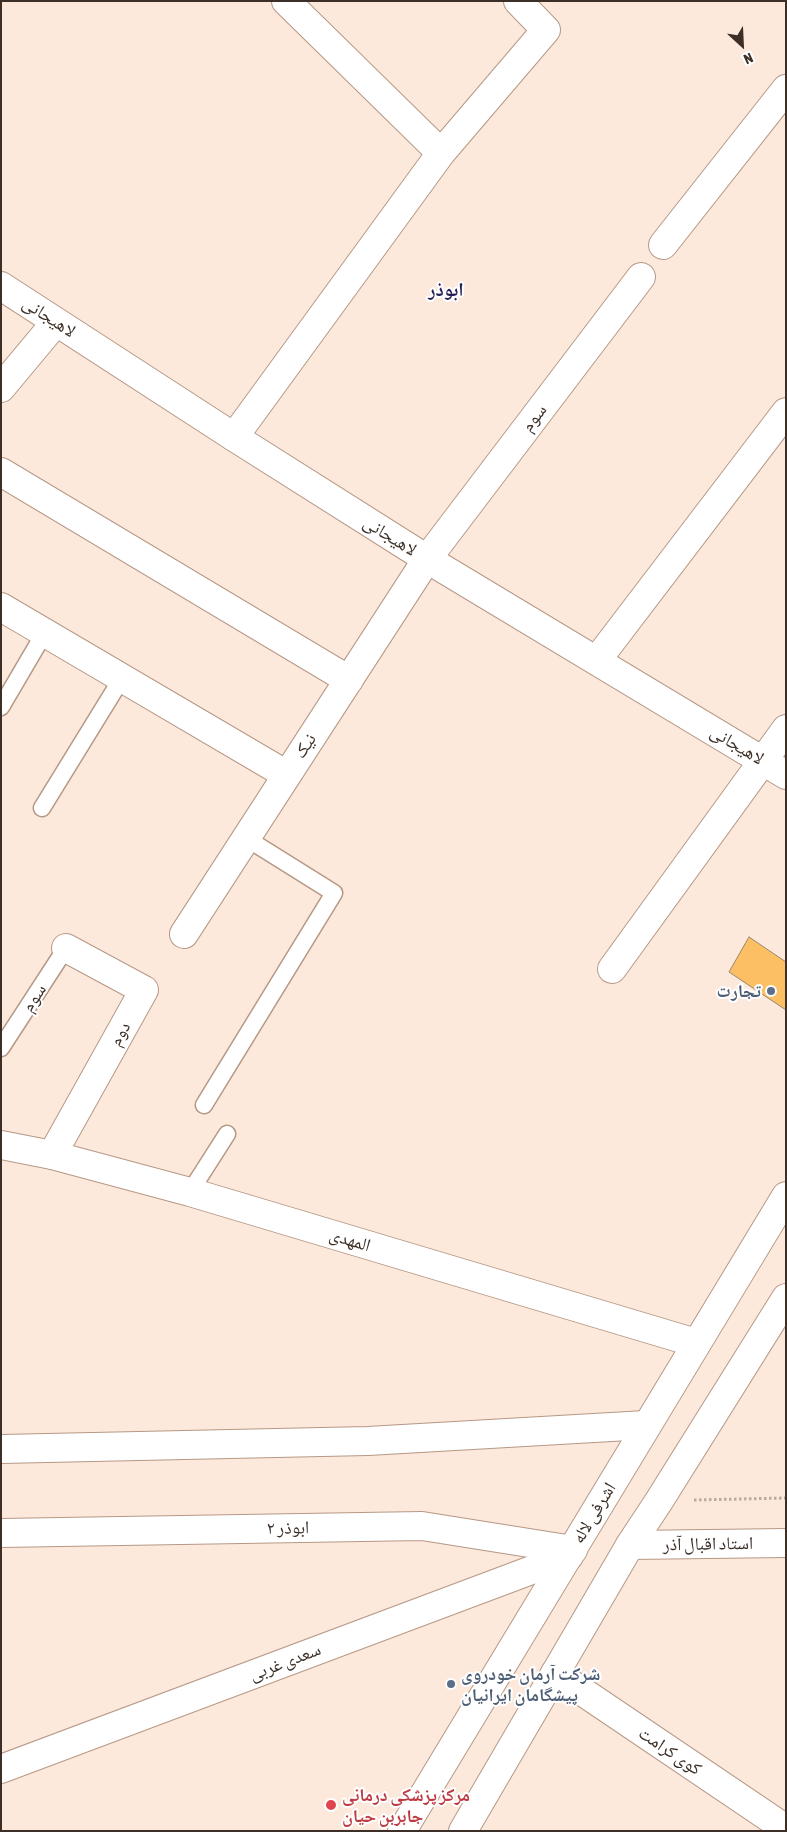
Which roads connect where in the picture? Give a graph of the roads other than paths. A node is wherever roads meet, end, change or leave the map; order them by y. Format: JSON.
{"nodes":[{"id":1,"x":286,"y":1,"type":"edge"},
{"id":2,"x":518,"y":1,"type":"edge"},
{"id":3,"x":786,"y":89,"type":"edge"},
{"id":4,"x":441,"y":153,"type":"junction"},
{"id":5,"x":663,"y":245,"type":"dead end"},
{"id":6,"x":641,"y":277,"type":"dead end"},
{"id":7,"x":1,"y":286,"type":"edge"},
{"id":8,"x":56,"y":322,"type":"junction"},
{"id":9,"x":1,"y":388,"type":"edge"},
{"id":10,"x":786,"y":412,"type":"edge"},
{"id":11,"x":234,"y":437,"type":"junction"},
{"id":12,"x":1,"y":472,"type":"edge"},
{"id":13,"x":427,"y":559,"type":"junction"},
{"id":14,"x":1,"y":606,"type":"edge"},
{"id":15,"x":45,"y":632,"type":"junction"},
{"id":16,"x":597,"y":660,"type":"junction"},
{"id":17,"x":122,"y":678,"type":"junction"},
{"id":18,"x":349,"y":680,"type":"junction"},
{"id":19,"x":1,"y":707,"type":"edge"},
{"id":20,"x":786,"y":729,"type":"edge"},
{"id":21,"x":774,"y":768,"type":"edge"},
{"id":22,"x":287,"y":775,"type":"junction"},
{"id":23,"x":42,"y":808,"type":"dead end"},
{"id":24,"x":246,"y":838,"type":"junction"},
{"id":25,"x":184,"y":934,"type":"dead end"},
{"id":26,"x":66,"y":948,"type":"joint"},
{"id":27,"x":612,"y":969,"type":"dead end"},
{"id":28,"x":1,"y":1048,"type":"edge"},
{"id":29,"x":204,"y":1105,"type":"dead end"},
{"id":30,"x":227,"y":1134,"type":"dead end"},
{"id":31,"x":1,"y":1145,"type":"edge"},
{"id":32,"x":52,"y":1156,"type":"junction"},
{"id":33,"x":190,"y":1192,"type":"junction"},
{"id":34,"x":786,"y":1196,"type":"edge"},
{"id":35,"x":786,"y":1298,"type":"edge"},
{"id":36,"x":696,"y":1343,"type":"junction"},
{"id":37,"x":646,"y":1425,"type":"junction"},
{"id":38,"x":1,"y":1448,"type":"edge"},
{"id":39,"x":1,"y":1533,"type":"edge"},
{"id":40,"x":786,"y":1543,"type":"edge"},
{"id":41,"x":630,"y":1545,"type":"junction"},
{"id":42,"x":571,"y":1553,"type":"junction"},
{"id":43,"x":555,"y":1673,"type":"junction"},
{"id":44,"x":1,"y":1769,"type":"edge"},
{"id":45,"x":786,"y":1829,"type":"edge"},
{"id":46,"x":402,"y":1831,"type":"edge"},
{"id":47,"x":463,"y":1831,"type":"edge"}],
"edges":[{"from":1,"to":4,"type":"street"},
{"from":2,"to":4,"type":"street"},
{"from":3,"to":5,"type":"street"},
{"from":4,"to":11,"type":"street"},
{"from":6,"to":13,"type":"street","name":"سوم"},
{"from":7,"to":8,"type":"street","name":"لاهیجانی"},
{"from":8,"to":9,"type":"street"},
{"from":8,"to":11,"type":"street","name":"لاهیجانی"},
{"from":10,"to":16,"type":"street"},
{"from":11,"to":13,"type":"street","name":"لاهیجانی"},
{"from":12,"to":18,"type":"street"},
{"from":13,"to":16,"type":"street","name":"لاهیجانی"},
{"from":13,"to":18,"type":"street","name":"نیک"},
{"from":14,"to":15,"type":"street"},
{"from":15,"to":17,"type":"street"},
{"from":15,"to":19,"type":"lane"},
{"from":16,"to":21,"type":"street","name":"لاهیجانی"},
{"from":17,"to":22,"type":"street"},
{"from":17,"to":23,"type":"lane"},
{"from":18,"to":22,"type":"street","name":"نیک"},
{"from":20,"to":21,"type":"street"},
{"from":21,"to":27,"type":"street"},
{"from":22,"to":24,"type":"street","name":"نیک"},
{"from":24,"to":25,"type":"street","name":"نیک"},
{"from":24,"to":29,"type":"lane"},
{"from":26,"to":28,"type":"lane","name":"سوم"},
{"from":26,"to":32,"type":"street","name":"دوم"},
{"from":30,"to":33,"type":"lane"},
{"from":31,"to":32,"type":"street","name":"المهدی"},
{"from":32,"to":33,"type":"street","name":"المهدی"},
{"from":33,"to":36,"type":"street","name":"المهدی"},
{"from":34,"to":36,"type":"street","name":"اشرفی لاله"},
{"from":35,"to":41,"type":"street"},
{"from":36,"to":37,"type":"street","name":"اشرفی لاله"},
{"from":37,"to":38,"type":"street"},
{"from":37,"to":42,"type":"street","name":"اشرفی لاله"},
{"from":39,"to":42,"type":"street","name":"ابوذر ۲"},
{"from":40,"to":41,"type":"street","name":"استاد اقبال آذر"},
{"from":41,"to":43,"type":"street"},
{"from":42,"to":44,"type":"street","name":"سعدی غربی"},
{"from":42,"to":46,"type":"street","name":"اشرفی لاله"},
{"from":43,"to":45,"type":"street","name":"کوی کرامت"},
{"from":43,"to":47,"type":"street"}]}
